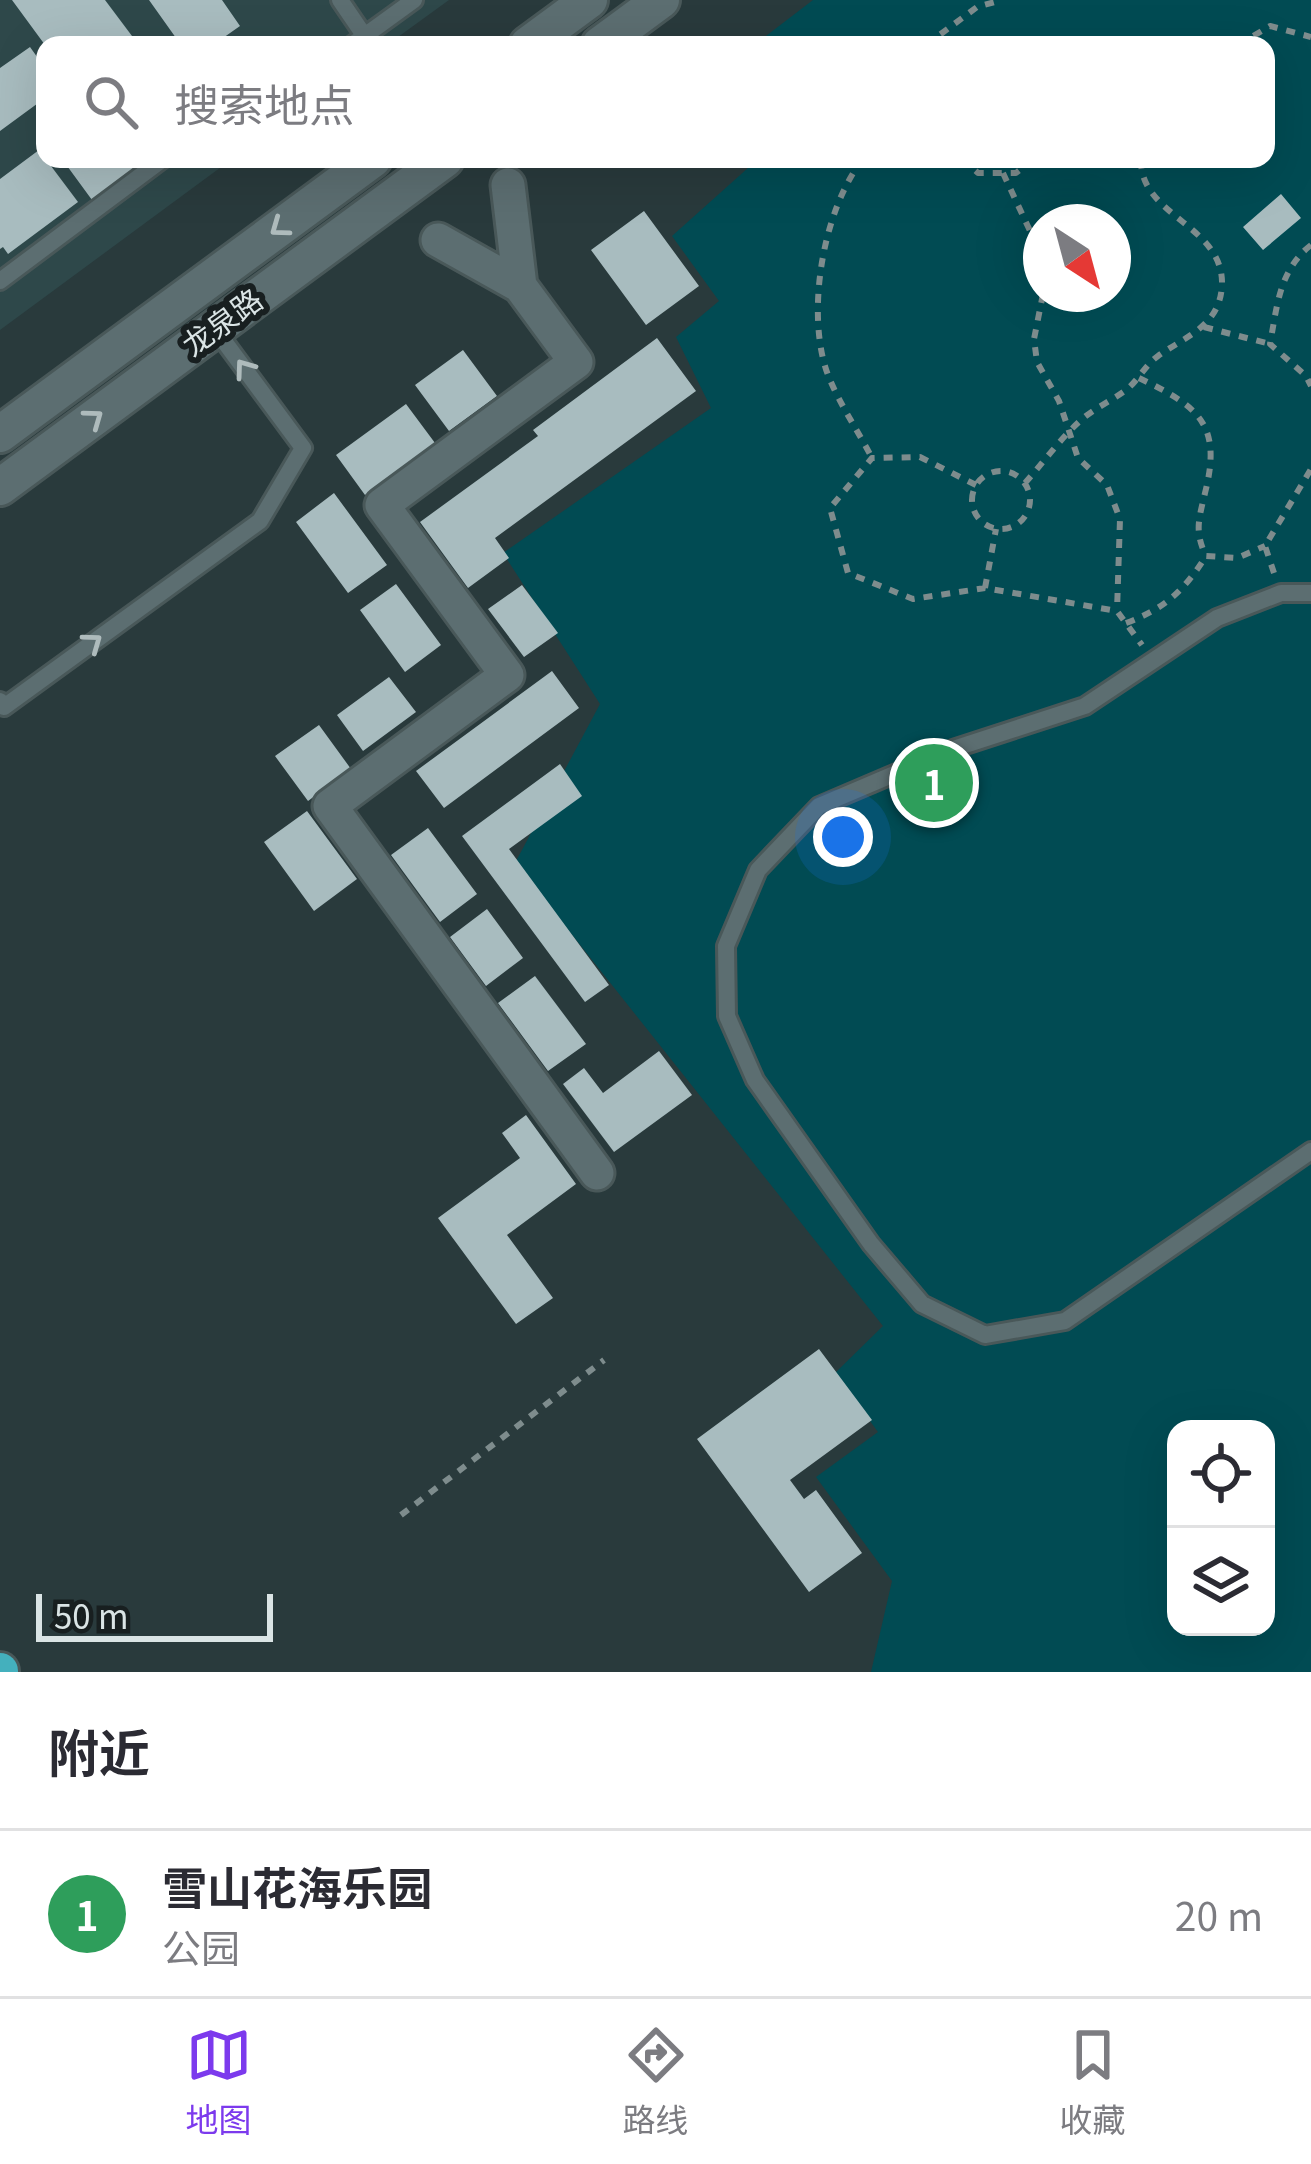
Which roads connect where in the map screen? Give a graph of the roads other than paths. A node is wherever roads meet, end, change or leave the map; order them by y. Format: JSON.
{"nodes":[{"id":1,"x":340,"y":0,"type":"edge"},
{"id":2,"x":414,"y":0,"type":"edge"},
{"id":3,"x":589,"y":0,"type":"edge"},
{"id":4,"x":661,"y":0,"type":"edge"},
{"id":5,"x":359,"y":36,"type":"edge"},
{"id":6,"x":369,"y":36,"type":"edge"},
{"id":7,"x":540,"y":36,"type":"edge"},
{"id":8,"x":612,"y":36,"type":"edge"},
{"id":9,"x":151,"y":168,"type":"edge"},
{"id":10,"x":361,"y":168,"type":"edge"},
{"id":11,"x":433,"y":168,"type":"edge"},
{"id":12,"x":508,"y":185,"type":"dead end"},
{"id":13,"x":438,"y":240,"type":"dead end"},
{"id":14,"x":0,"y":281,"type":"edge"},
{"id":15,"x":520,"y":286,"type":"junction"},
{"id":16,"x":215,"y":328,"type":"junction"},
{"id":17,"x":0,"y":434,"type":"edge"},
{"id":18,"x":0,"y":487,"type":"edge"},
{"id":19,"x":1311,"y":593,"type":"edge"},
{"id":20,"x":0,"y":701,"type":"edge"},
{"id":21,"x":1311,"y":1150,"type":"edge"},
{"id":22,"x":597,"y":1173,"type":"dead end"}],
"edges":[{"from":1,"to":5,"type":"lane"},
{"from":2,"to":6,"type":"lane"},
{"from":3,"to":7,"type":"main road"},
{"from":4,"to":8,"type":"main road"},
{"from":9,"to":14,"type":"lane"},
{"from":10,"to":17,"type":"main road","name":"龙泉路","one_way":true},
{"from":11,"to":16,"type":"main road","name":"龙泉路"},
{"from":12,"to":15,"type":"street"},
{"from":13,"to":15,"type":"street"},
{"from":15,"to":22,"type":"street"},
{"from":18,"to":16,"type":"main road","name":"龙泉路","one_way":true},
{"from":20,"to":16,"type":"lane","one_way":true},
{"from":19,"to":21,"type":"lane"}]}
